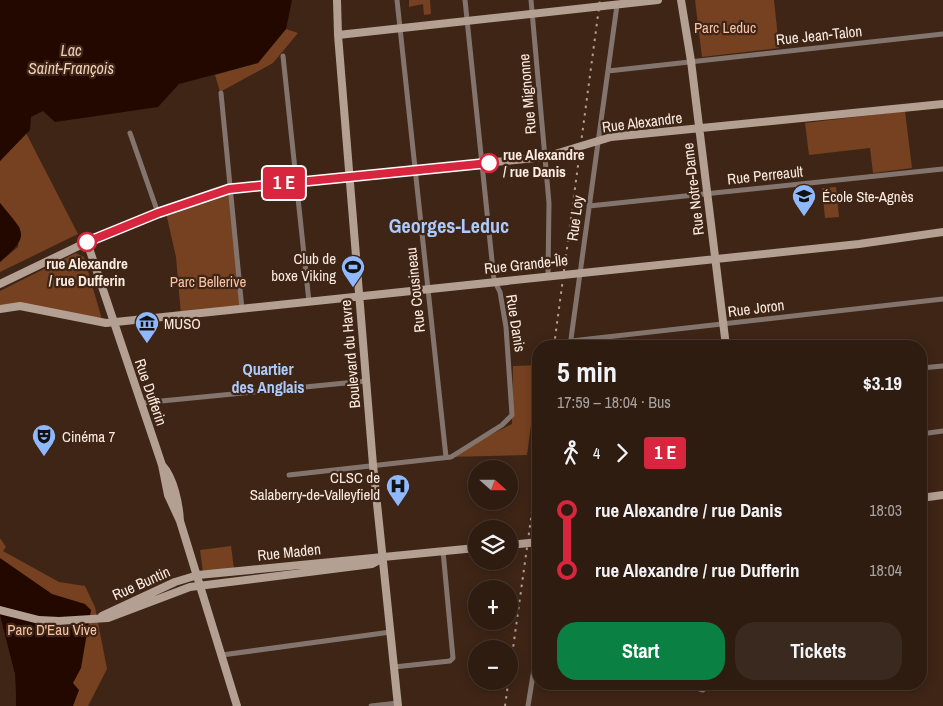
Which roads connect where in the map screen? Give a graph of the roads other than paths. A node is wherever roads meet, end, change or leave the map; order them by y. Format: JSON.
{"nodes":[{"id":1,"x":337,"y":0,"type":"edge"},
{"id":2,"x":397,"y":0,"type":"edge"},
{"id":3,"x":465,"y":0,"type":"edge"},
{"id":4,"x":531,"y":0,"type":"edge"},
{"id":5,"x":658,"y":0,"type":"edge"},
{"id":6,"x":681,"y":0,"type":"edge"},
{"id":7,"x":632,"y":1,"type":"edge"},
{"id":8,"x":617,"y":4,"type":"junction"},
{"id":9,"x":532,"y":14,"type":"junction"},
{"id":10,"x":467,"y":21,"type":"junction"},
{"id":11,"x":400,"y":29,"type":"junction"},
{"id":12,"x":943,"y":34,"type":"edge"},
{"id":13,"x":338,"y":36,"type":"junction"},
{"id":14,"x":283,"y":56,"type":"dead end"},
{"id":15,"x":691,"y":61,"type":"junction"},
{"id":16,"x":608,"y":72,"type":"junction"},
{"id":17,"x":221,"y":93,"type":"dead end"},
{"id":18,"x":943,"y":97,"type":"edge"},
{"id":19,"x":943,"y":104,"type":"edge"},
{"id":20,"x":932,"y":105,"type":"junction"},
{"id":21,"x":699,"y":129,"type":"junction"},
{"id":22,"x":130,"y":133,"type":"dead end"},
{"id":23,"x":598,"y":140,"type":"junction"},
{"id":24,"x":545,"y":157,"type":"junction"},
{"id":25,"x":481,"y":164,"type":"junction"},
{"id":26,"x":943,"y":169,"type":"edge"},
{"id":27,"x":414,"y":170,"type":"junction"},
{"id":28,"x":349,"y":177,"type":"junction"},
{"id":29,"x":296,"y":182,"type":"junction"},
{"id":30,"x":229,"y":189,"type":"junction"},
{"id":31,"x":707,"y":194,"type":"junction"},
{"id":32,"x":589,"y":206,"type":"junction"},
{"id":33,"x":158,"y":213,"type":"junction"},
{"id":34,"x":943,"y":232,"type":"edge"},
{"id":35,"x":87,"y":242,"type":"junction"},
{"id":36,"x":715,"y":258,"type":"junction"},
{"id":37,"x":579,"y":272,"type":"junction"},
{"id":38,"x":548,"y":275,"type":"junction"},
{"id":39,"x":495,"y":282,"type":"junction"},
{"id":40,"x":0,"y":284,"type":"edge"},
{"id":41,"x":428,"y":289,"type":"junction"},
{"id":42,"x":359,"y":296,"type":"junction"},
{"id":43,"x":943,"y":299,"type":"edge"},
{"id":44,"x":309,"y":302,"type":"junction"},
{"id":45,"x":0,"y":309,"type":"edge"},
{"id":46,"x":242,"y":309,"type":"junction"},
{"id":47,"x":113,"y":322,"type":"junction"},
{"id":48,"x":723,"y":324,"type":"junction"},
{"id":49,"x":571,"y":340,"type":"edge"},
{"id":50,"x":595,"y":340,"type":"edge"},
{"id":51,"x":725,"y":340,"type":"edge"},
{"id":52,"x":943,"y":366,"type":"edge"},
{"id":53,"x":927,"y":367,"type":"edge"},
{"id":54,"x":366,"y":381,"type":"junction"},
{"id":55,"x":141,"y":404,"type":"junction"},
{"id":56,"x":943,"y":431,"type":"edge"},
{"id":57,"x":927,"y":433,"type":"edge"},
{"id":58,"x":446,"y":457,"type":"junction"},
{"id":59,"x":373,"y":465,"type":"junction"},
{"id":60,"x":289,"y":475,"type":"dead end"},
{"id":61,"x":943,"y":496,"type":"edge"},
{"id":62,"x":927,"y":497,"type":"edge"},
{"id":63,"x":532,"y":543,"type":"edge"},
{"id":64,"x":518,"y":544,"type":"edge"},
{"id":65,"x":468,"y":549,"type":"edge"},
{"id":66,"x":443,"y":551,"type":"junction"},
{"id":67,"x":383,"y":558,"type":"junction"},
{"id":68,"x":198,"y":575,"type":"junction"},
{"id":69,"x":201,"y":586,"type":"junction"},
{"id":70,"x":0,"y":610,"type":"edge"},
{"id":71,"x":93,"y":620,"type":"junction"},
{"id":72,"x":391,"y":632,"type":"junction"},
{"id":73,"x":222,"y":655,"type":"junction"},
{"id":74,"x":394,"y":668,"type":"junction"},
{"id":75,"x":532,"y":681,"type":"edge"},
{"id":76,"x":398,"y":704,"type":"edge"},
{"id":77,"x":237,"y":706,"type":"edge"},
{"id":78,"x":371,"y":706,"type":"edge"},
{"id":79,"x":528,"y":706,"type":"edge"}],
"edges":[{"from":1,"to":13,"type":"street","name":"Boulevard du Havre"},
{"from":2,"to":11,"type":"street","name":"Rue Cousineau"},
{"from":3,"to":10,"type":"street","name":"Rue Danis"},
{"from":4,"to":9,"type":"street","name":"Rue Mignonne"},
{"from":5,"to":7,"type":"street"},
{"from":6,"to":15,"type":"street","name":"Rue Notre-Dame"},
{"from":7,"to":8,"type":"street"},
{"from":8,"to":9,"type":"street"},
{"from":8,"to":16,"type":"street","name":"Rue Loy"},
{"from":9,"to":10,"type":"street"},
{"from":9,"to":24,"type":"street","name":"Rue Mignonne"},
{"from":10,"to":11,"type":"street"},
{"from":10,"to":25,"type":"street","name":"Rue Danis"},
{"from":11,"to":13,"type":"street"},
{"from":11,"to":27,"type":"street","name":"Rue Cousineau"},
{"from":12,"to":15,"type":"street","name":"Rue Jean-Talon"},
{"from":13,"to":28,"type":"street","name":"Boulevard du Havre"},
{"from":14,"to":29,"type":"street"},
{"from":15,"to":16,"type":"street","name":"Rue Jean-Talon"},
{"from":15,"to":21,"type":"street","name":"Rue Notre-Dame"},
{"from":16,"to":23,"type":"street","name":"Rue Loy"},
{"from":17,"to":30,"type":"street"},
{"from":18,"to":20,"type":"street"},
{"from":19,"to":20,"type":"street","name":"Rue Alexandre"},
{"from":20,"to":21,"type":"street","name":"Rue Alexandre"},
{"from":21,"to":23,"type":"street","name":"Rue Alexandre"},
{"from":21,"to":31,"type":"street","name":"Rue Notre-Dame"},
{"from":22,"to":33,"type":"street"},
{"from":23,"to":24,"type":"street","name":"Rue Alexandre"},
{"from":23,"to":32,"type":"street","name":"Rue Loy"},
{"from":24,"to":25,"type":"street","name":"Rue Alexandre"},
{"from":24,"to":38,"type":"street","name":"Rue Mignonne"},
{"from":25,"to":27,"type":"street","name":"Rue Alexandre"},
{"from":25,"to":39,"type":"street","name":"Rue Danis"},
{"from":26,"to":31,"type":"street","name":"Rue Perreault"},
{"from":27,"to":28,"type":"street","name":"Rue Alexandre"},
{"from":27,"to":41,"type":"street","name":"Rue Cousineau"},
{"from":28,"to":29,"type":"street","name":"Rue Alexandre"},
{"from":28,"to":42,"type":"street","name":"Boulevard du Havre"},
{"from":29,"to":30,"type":"street","name":"Rue Alexandre"},
{"from":29,"to":44,"type":"street"},
{"from":30,"to":33,"type":"street","name":"Rue Alexandre"},
{"from":30,"to":46,"type":"street"},
{"from":31,"to":32,"type":"street","name":"Rue Perreault"},
{"from":31,"to":36,"type":"street","name":"Rue Notre-Dame"},
{"from":32,"to":37,"type":"street","name":"Rue Loy"},
{"from":33,"to":35,"type":"street","name":"Rue Alexandre"},
{"from":34,"to":36,"type":"street","name":"Rue Grande-Île"},
{"from":35,"to":40,"type":"street","name":"Rue Alexandre"},
{"from":35,"to":47,"type":"street","name":"Rue Dufferin"},
{"from":36,"to":37,"type":"street","name":"Rue Grande-Île"},
{"from":36,"to":48,"type":"street","name":"Rue Notre-Dame"},
{"from":37,"to":38,"type":"street","name":"Rue Grande-Île"},
{"from":37,"to":49,"type":"street","name":"Rue Loy"},
{"from":38,"to":39,"type":"street","name":"Rue Grande-Île"},
{"from":39,"to":41,"type":"street","name":"Rue Grande-Île"},
{"from":39,"to":58,"type":"street","name":"Rue Danis"},
{"from":41,"to":42,"type":"street","name":"Rue Grande-Île"},
{"from":41,"to":58,"type":"street","name":"Rue Cousineau"},
{"from":42,"to":44,"type":"street","name":"Rue Grande-Île"},
{"from":42,"to":54,"type":"street","name":"Boulevard du Havre"},
{"from":43,"to":48,"type":"street","name":"Rue Joron"},
{"from":44,"to":46,"type":"street","name":"Rue Grande-Île"},
{"from":45,"to":47,"type":"street","name":"Rue Grande-Île"},
{"from":46,"to":47,"type":"street","name":"Rue Grande-Île"},
{"from":47,"to":55,"type":"street","name":"Rue Dufferin"},
{"from":48,"to":50,"type":"street","name":"Rue Joron"},
{"from":48,"to":51,"type":"street","name":"Rue Notre-Dame"},
{"from":52,"to":53,"type":"street"},
{"from":54,"to":55,"type":"street"},
{"from":54,"to":59,"type":"street","name":"Boulevard du Havre"},
{"from":55,"to":68,"type":"street","name":"Rue Dufferin"},
{"from":56,"to":57,"type":"street"},
{"from":58,"to":59,"type":"street","name":"Rue Danis"},
{"from":59,"to":60,"type":"street","name":"Rue Danis"},
{"from":59,"to":67,"type":"street","name":"Boulevard du Havre"},
{"from":61,"to":62,"type":"street"},
{"from":63,"to":64,"type":"street"},
{"from":65,"to":66,"type":"street","name":"Rue Maden"},
{"from":66,"to":67,"type":"street","name":"Rue Maden"},
{"from":66,"to":74,"type":"street"},
{"from":67,"to":68,"type":"street","name":"Rue Maden"},
{"from":67,"to":69,"type":"street","name":"Rue Maden"},
{"from":67,"to":72,"type":"street","name":"Boulevard du Havre"},
{"from":68,"to":69,"type":"street","name":"Rue Dufferin"},
{"from":68,"to":71,"type":"street","name":"Rue Buntin"},
{"from":69,"to":71,"type":"street","name":"Rue Buntin"},
{"from":69,"to":73,"type":"street","name":"Rue Dufferin"},
{"from":70,"to":71,"type":"street","name":"Rue Buntin"},
{"from":72,"to":73,"type":"street"},
{"from":72,"to":74,"type":"street","name":"Boulevard du Havre"},
{"from":73,"to":77,"type":"street","name":"Rue Dufferin"},
{"from":74,"to":76,"type":"street","name":"Boulevard du Havre"},
{"from":75,"to":79,"type":"street"},
{"from":76,"to":78,"type":"street"}]}
